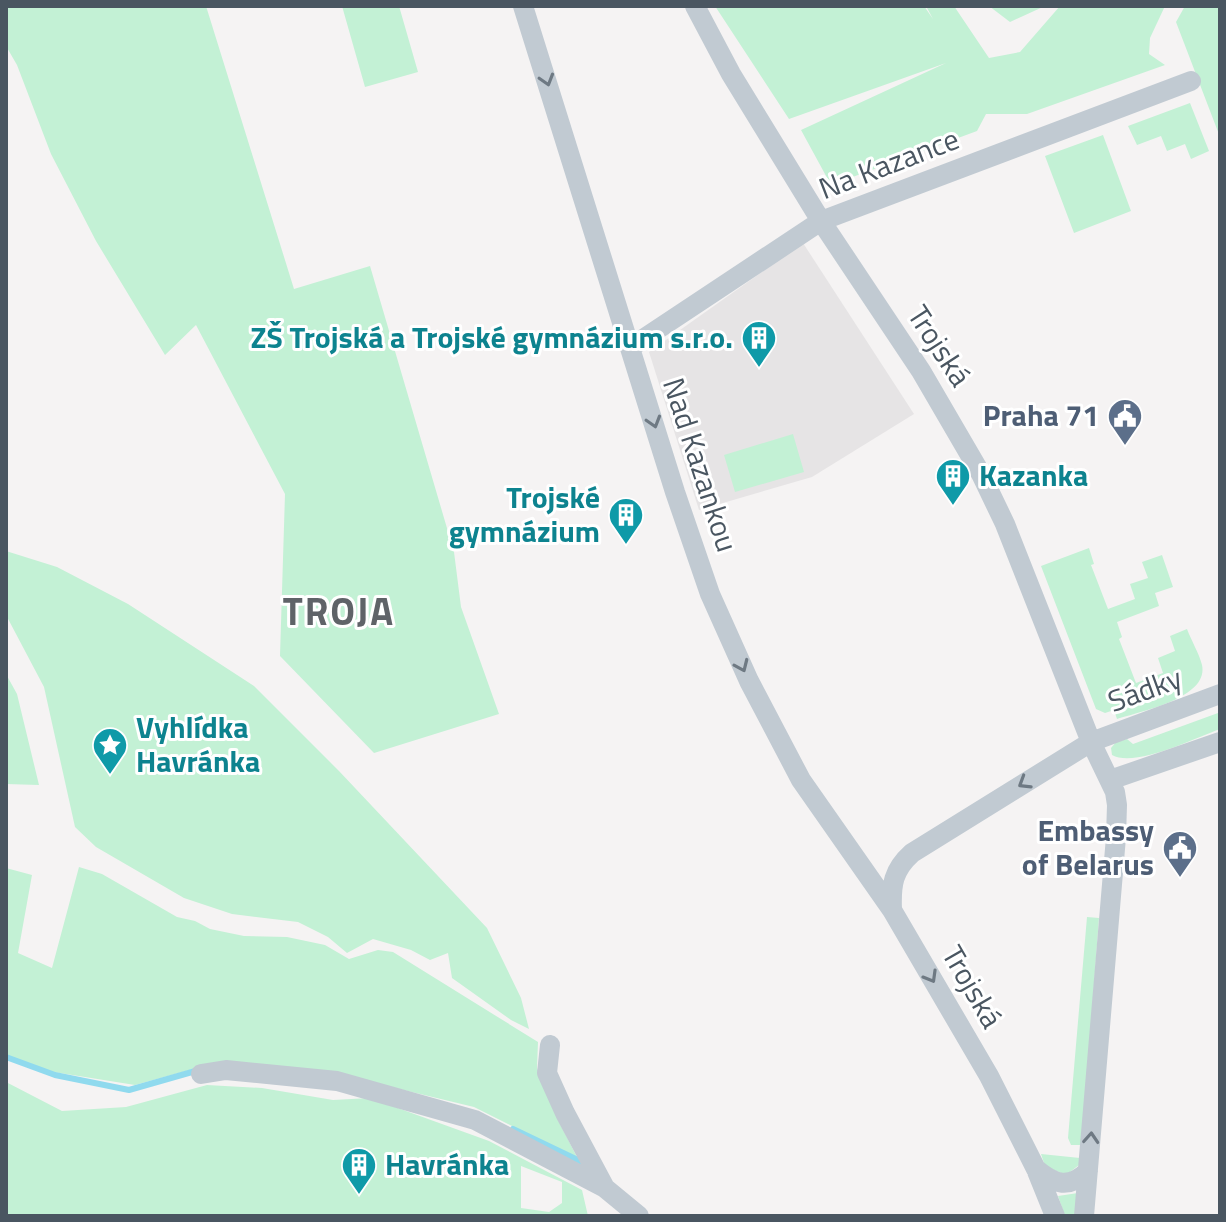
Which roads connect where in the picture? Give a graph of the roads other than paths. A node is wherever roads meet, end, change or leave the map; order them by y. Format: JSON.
{"nodes":[{"id":1,"x":523,"y":6,"type":"edge"},
{"id":2,"x":695,"y":6,"type":"edge"},
{"id":3,"x":1191,"y":81,"type":"dead end"},
{"id":4,"x":821,"y":221,"type":"junction"},
{"id":5,"x":631,"y":347,"type":"junction"},
{"id":6,"x":1220,"y":694,"type":"edge"},
{"id":7,"x":1091,"y":742,"type":"junction"},
{"id":8,"x":1220,"y":742,"type":"edge"},
{"id":9,"x":1110,"y":780,"type":"junction"},
{"id":10,"x":892,"y":910,"type":"junction"},
{"id":11,"x":550,"y":1045,"type":"dead end"},
{"id":12,"x":201,"y":1074,"type":"dead end"},
{"id":13,"x":1036,"y":1169,"type":"junction"},
{"id":14,"x":1088,"y":1171,"type":"junction"},
{"id":15,"x":605,"y":1188,"type":"junction"},
{"id":16,"x":639,"y":1216,"type":"edge"},
{"id":17,"x":1055,"y":1216,"type":"edge"},
{"id":18,"x":1084,"y":1216,"type":"edge"}],
"edges":[{"from":1,"to":5,"type":"street","name":"Nad Kazankou","one_way":true},
{"from":2,"to":4,"type":"street","name":"Trojská"},
{"from":3,"to":4,"type":"street","name":"Na Kazance"},
{"from":4,"to":5,"type":"street","name":"Na Kazance"},
{"from":4,"to":7,"type":"street","name":"Trojská"},
{"from":5,"to":10,"type":"street","name":"Nad Kazankou","one_way":true},
{"from":6,"to":7,"type":"street","name":"Sádky"},
{"from":7,"to":9,"type":"street","name":"Trojská"},
{"from":7,"to":10,"type":"street","one_way":true},
{"from":8,"to":9,"type":"street"},
{"from":14,"to":9,"type":"street","name":"Trojská","one_way":true},
{"from":10,"to":13,"type":"street","name":"Trojská","one_way":true},
{"from":11,"to":15,"type":"street"},
{"from":12,"to":15,"type":"street"},
{"from":13,"to":14,"type":"street"},
{"from":13,"to":17,"type":"street","name":"Trojská"},
{"from":14,"to":18,"type":"street","name":"Trojská"},
{"from":15,"to":16,"type":"street"}]}
